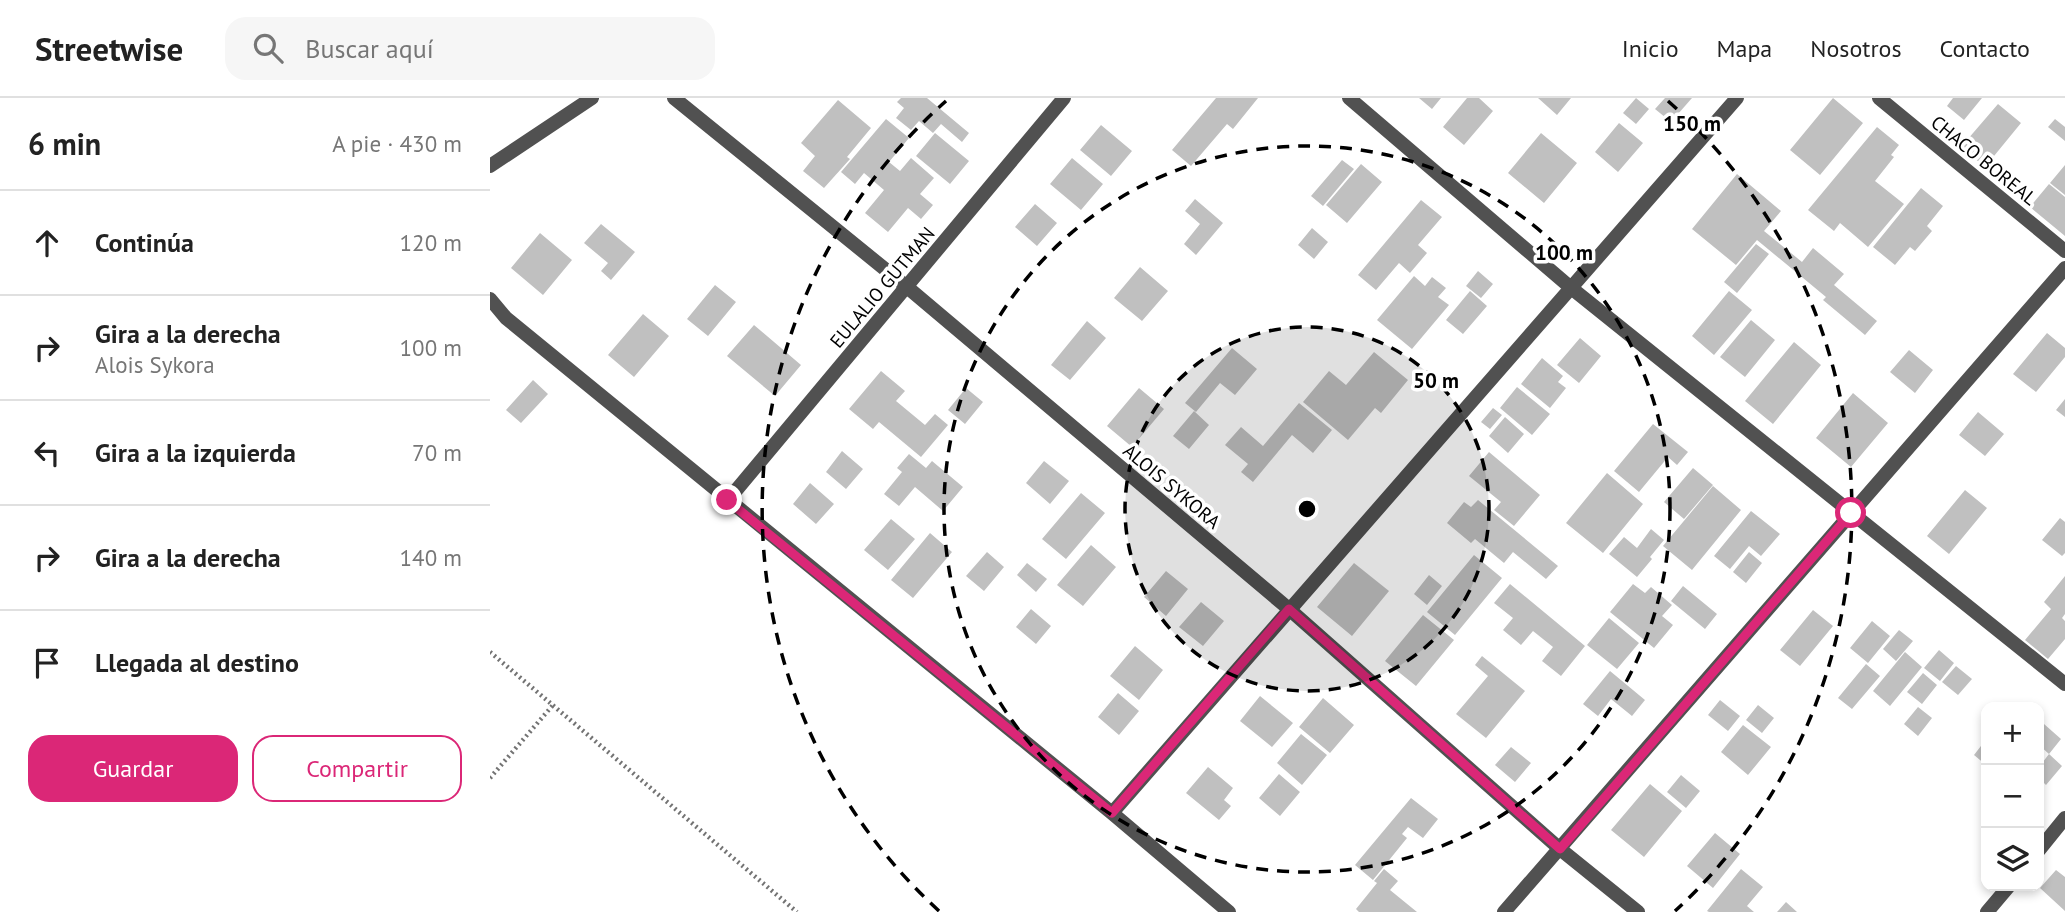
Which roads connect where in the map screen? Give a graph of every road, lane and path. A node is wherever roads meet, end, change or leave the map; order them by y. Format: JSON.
{"nodes":[{"id":1,"x":592,"y":98,"type":"edge"},
{"id":2,"x":674,"y":98,"type":"edge"},
{"id":3,"x":1064,"y":98,"type":"edge"},
{"id":4,"x":1349,"y":98,"type":"edge"},
{"id":5,"x":1737,"y":98,"type":"edge"},
{"id":6,"x":1879,"y":98,"type":"edge"},
{"id":7,"x":490,"y":166,"type":"edge"},
{"id":8,"x":2065,"y":251,"type":"edge"},
{"id":9,"x":2065,"y":268,"type":"edge"},
{"id":10,"x":907,"y":287,"type":"junction"},
{"id":11,"x":1570,"y":287,"type":"junction"},
{"id":12,"x":490,"y":299,"type":"edge"},
{"id":13,"x":727,"y":500,"type":"junction"},
{"id":14,"x":1851,"y":513,"type":"junction"},
{"id":15,"x":1289,"y":609,"type":"junction"},
{"id":16,"x":490,"y":652,"type":"edge"},
{"id":17,"x":2065,"y":684,"type":"edge"},
{"id":18,"x":553,"y":705,"type":"junction"},
{"id":19,"x":490,"y":778,"type":"edge"},
{"id":20,"x":1112,"y":813,"type":"junction"},
{"id":21,"x":2065,"y":818,"type":"edge"},
{"id":22,"x":2044,"y":844,"type":"edge"},
{"id":23,"x":1560,"y":849,"type":"junction"},
{"id":24,"x":2005,"y":891,"type":"edge"},
{"id":25,"x":797,"y":912,"type":"edge"},
{"id":26,"x":1229,"y":912,"type":"edge"},
{"id":27,"x":1504,"y":912,"type":"edge"},
{"id":28,"x":1638,"y":912,"type":"edge"},
{"id":29,"x":1987,"y":912,"type":"edge"}],
"edges":[{"from":1,"to":7,"type":"street"},
{"from":2,"to":10,"type":"street","name":"ALOIS SYKORA"},
{"from":3,"to":10,"type":"street","name":"EULALIO GUTMAN"},
{"from":4,"to":11,"type":"street"},
{"from":5,"to":11,"type":"street"},
{"from":6,"to":8,"type":"street","name":"CHACO BOREAL"},
{"from":9,"to":14,"type":"street"},
{"from":10,"to":13,"type":"street","name":"EULALIO GUTMAN"},
{"from":10,"to":15,"type":"street","name":"ALOIS SYKORA"},
{"from":11,"to":14,"type":"street"},
{"from":11,"to":15,"type":"street"},
{"from":12,"to":13,"type":"street"},
{"from":13,"to":20,"type":"street"},
{"from":14,"to":17,"type":"street"},
{"from":14,"to":23,"type":"street"},
{"from":15,"to":20,"type":"street"},
{"from":15,"to":23,"type":"street","name":"ALOIS SYKORA"},
{"from":16,"to":18,"type":"path"},
{"from":18,"to":19,"type":"path"},
{"from":18,"to":25,"type":"path"},
{"from":20,"to":26,"type":"street"},
{"from":21,"to":22,"type":"street"},
{"from":23,"to":27,"type":"street"},
{"from":23,"to":28,"type":"street","name":"ALOIS SYKORA"},
{"from":24,"to":29,"type":"street"}]}
